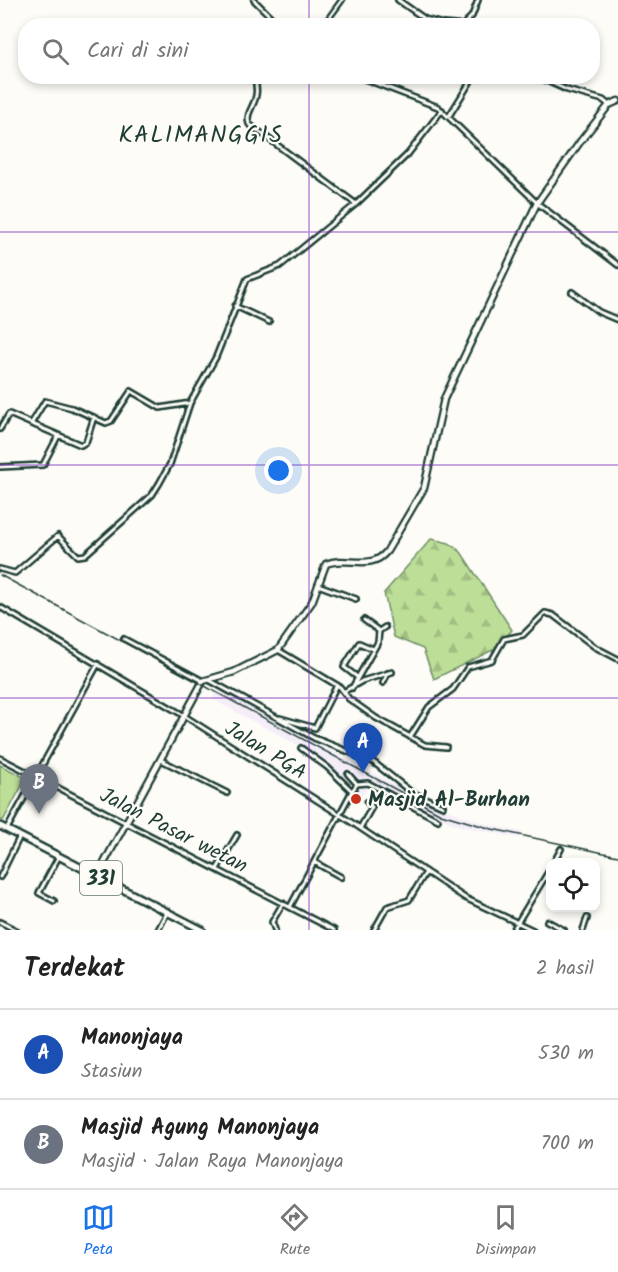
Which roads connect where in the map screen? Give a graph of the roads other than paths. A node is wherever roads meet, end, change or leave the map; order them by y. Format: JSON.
{"nodes":[{"id":1,"x":254,"y":0,"type":"edge"},
{"id":2,"x":342,"y":0,"type":"edge"},
{"id":3,"x":398,"y":0,"type":"edge"},
{"id":4,"x":478,"y":0,"type":"edge"},
{"id":5,"x":272,"y":18,"type":"edge"},
{"id":6,"x":329,"y":18,"type":"edge"},
{"id":7,"x":424,"y":18,"type":"edge"},
{"id":8,"x":470,"y":18,"type":"edge"},
{"id":9,"x":256,"y":84,"type":"edge"},
{"id":10,"x":380,"y":84,"type":"edge"},
{"id":11,"x":469,"y":84,"type":"edge"},
{"id":12,"x":554,"y":84,"type":"edge"},
{"id":13,"x":618,"y":100,"type":"edge"},
{"id":14,"x":609,"y":105,"type":"junction"},
{"id":15,"x":442,"y":110,"type":"junction"},
{"id":16,"x":449,"y":116,"type":"junction"},
{"id":17,"x":537,"y":203,"type":"junction"},
{"id":18,"x":356,"y":204,"type":"junction"},
{"id":19,"x":618,"y":265,"type":"edge"},
{"id":20,"x":572,"y":292,"type":"dead end"},
{"id":21,"x":235,"y":306,"type":"junction"},
{"id":22,"x":618,"y":320,"type":"edge"},
{"id":23,"x":269,"y":322,"type":"dead end"},
{"id":24,"x":190,"y":404,"type":"junction"},
{"id":25,"x":94,"y":417,"type":"junction"},
{"id":26,"x":31,"y":424,"type":"junction"},
{"id":27,"x":0,"y":429,"type":"edge"},
{"id":28,"x":59,"y":436,"type":"junction"},
{"id":29,"x":0,"y":467,"type":"edge"},
{"id":30,"x":0,"y":569,"type":"edge"},
{"id":31,"x":318,"y":585,"type":"junction"},
{"id":32,"x":356,"y":599,"type":"dead end"},
{"id":33,"x":0,"y":607,"type":"edge"},
{"id":34,"x":364,"y":620,"type":"dead end"},
{"id":35,"x":385,"y":627,"type":"dead end"},
{"id":36,"x":379,"y":631,"type":"junction"},
{"id":37,"x":124,"y":639,"type":"dead end"},
{"id":38,"x":373,"y":649,"type":"junction"},
{"id":39,"x":278,"y":650,"type":"junction"},
{"id":40,"x":618,"y":659,"type":"edge"},
{"id":41,"x":98,"y":664,"type":"junction"},
{"id":42,"x":357,"y":677,"type":"junction"},
{"id":43,"x":206,"y":681,"type":"junction"},
{"id":44,"x":383,"y":683,"type":"dead end"},
{"id":45,"x":337,"y":685,"type":"junction"},
{"id":46,"x":352,"y":688,"type":"junction"},
{"id":47,"x":345,"y":691,"type":"junction"},
{"id":48,"x":183,"y":715,"type":"junction"},
{"id":49,"x":276,"y":717,"type":"junction"},
{"id":50,"x":410,"y":736,"type":"junction"},
{"id":51,"x":446,"y":747,"type":"dead end"},
{"id":52,"x":301,"y":748,"type":"dead end"},
{"id":53,"x":0,"y":758,"type":"edge"},
{"id":54,"x":159,"y":759,"type":"junction"},
{"id":55,"x":348,"y":774,"type":"dead end"},
{"id":56,"x":35,"y":776,"type":"junction"},
{"id":57,"x":357,"y":784,"type":"junction"},
{"id":58,"x":352,"y":791,"type":"junction"},
{"id":59,"x":227,"y":793,"type":"dead end"},
{"id":60,"x":367,"y":802,"type":"dead end"},
{"id":61,"x":443,"y":806,"type":"dead end"},
{"id":62,"x":340,"y":814,"type":"junction"},
{"id":63,"x":438,"y":820,"type":"dead end"},
{"id":64,"x":126,"y":822,"type":"junction"},
{"id":65,"x":0,"y":826,"type":"edge"},
{"id":66,"x":360,"y":828,"type":"junction"},
{"id":67,"x":7,"y":829,"type":"junction"},
{"id":68,"x":237,"y":835,"type":"dead end"},
{"id":69,"x":20,"y":836,"type":"junction"},
{"id":70,"x":561,"y":849,"type":"dead end"},
{"id":71,"x":59,"y":856,"type":"junction"},
{"id":72,"x":556,"y":858,"type":"edge"},
{"id":73,"x":314,"y":862,"type":"junction"},
{"id":74,"x":217,"y":868,"type":"junction"},
{"id":75,"x":426,"y":872,"type":"junction"},
{"id":76,"x":546,"y":874,"type":"edge"},
{"id":77,"x":97,"y":876,"type":"junction"},
{"id":78,"x":341,"y":877,"type":"dead end"},
{"id":79,"x":0,"y":878,"type":"edge"},
{"id":80,"x":54,"y":901,"type":"dead end"},
{"id":81,"x":283,"y":903,"type":"junction"},
{"id":82,"x":290,"y":907,"type":"junction"},
{"id":83,"x":168,"y":911,"type":"junction"},
{"id":84,"x":587,"y":918,"type":"dead end"},
{"id":85,"x":516,"y":921,"type":"junction"},
{"id":86,"x":547,"y":921,"type":"dead end"},
{"id":87,"x":0,"y":922,"type":"edge"},
{"id":88,"x":320,"y":923,"type":"junction"},
{"id":89,"x":16,"y":930,"type":"edge"},
{"id":90,"x":158,"y":930,"type":"edge"},
{"id":91,"x":202,"y":930,"type":"edge"},
{"id":92,"x":275,"y":930,"type":"edge"},
{"id":93,"x":317,"y":930,"type":"edge"},
{"id":94,"x":334,"y":930,"type":"edge"},
{"id":95,"x":374,"y":930,"type":"edge"},
{"id":96,"x":513,"y":930,"type":"edge"},
{"id":97,"x":533,"y":930,"type":"edge"},
{"id":98,"x":564,"y":930,"type":"edge"},
{"id":99,"x":583,"y":930,"type":"edge"}],
"edges":[{"from":1,"to":5,"type":"street"},
{"from":2,"to":6,"type":"street"},
{"from":3,"to":7,"type":"street"},
{"from":4,"to":8,"type":"street"},
{"from":9,"to":18,"type":"street"},
{"from":10,"to":15,"type":"street"},
{"from":11,"to":16,"type":"street"},
{"from":12,"to":14,"type":"street"},
{"from":13,"to":14,"type":"main road"},
{"from":14,"to":17,"type":"main road"},
{"from":15,"to":16,"type":"street"},
{"from":15,"to":18,"type":"street"},
{"from":16,"to":17,"type":"street"},
{"from":17,"to":19,"type":"street"},
{"from":17,"to":31,"type":"main road"},
{"from":18,"to":21,"type":"street"},
{"from":20,"to":22,"type":"street"},
{"from":21,"to":23,"type":"street"},
{"from":21,"to":24,"type":"street"},
{"from":24,"to":25,"type":"street"},
{"from":24,"to":30,"type":"street"},
{"from":25,"to":26,"type":"street"},
{"from":25,"to":28,"type":"street"},
{"from":26,"to":27,"type":"street"},
{"from":26,"to":28,"type":"street"},
{"from":28,"to":29,"type":"street"},
{"from":31,"to":32,"type":"street"},
{"from":31,"to":39,"type":"main road"},
{"from":33,"to":41,"type":"street","name":"Jalan PGA"},
{"from":34,"to":36,"type":"street"},
{"from":35,"to":36,"type":"street"},
{"from":36,"to":38,"type":"street"},
{"from":37,"to":43,"type":"street"},
{"from":38,"to":42,"type":"street"},
{"from":38,"to":42,"type":"street"},
{"from":39,"to":43,"type":"main road"},
{"from":39,"to":45,"type":"street"},
{"from":40,"to":50,"type":"street"},
{"from":41,"to":48,"type":"street","name":"Jalan PGA"},
{"from":41,"to":56,"type":"street"},
{"from":42,"to":46,"type":"street"},
{"from":43,"to":48,"type":"main road"},
{"from":43,"to":49,"type":"street"},
{"from":44,"to":46,"type":"street"},
{"from":45,"to":47,"type":"street"},
{"from":45,"to":49,"type":"street"},
{"from":46,"to":47,"type":"street"},
{"from":47,"to":50,"type":"street"},
{"from":48,"to":54,"type":"main road"},
{"from":48,"to":62,"type":"street","name":"Jalan PGA"},
{"from":49,"to":61,"type":"street"},
{"from":50,"to":51,"type":"street"},
{"from":52,"to":58,"type":"street"},
{"from":53,"to":56,"type":"street","name":"Jalan Pasar wetan"},
{"from":54,"to":59,"type":"street"},
{"from":54,"to":64,"type":"main road"},
{"from":55,"to":57,"type":"street"},
{"from":56,"to":64,"type":"street","name":"Jalan Pasar wetan"},
{"from":56,"to":67,"type":"street"},
{"from":57,"to":58,"type":"street"},
{"from":57,"to":63,"type":"street"},
{"from":58,"to":62,"type":"street"},
{"from":60,"to":66,"type":"street"},
{"from":62,"to":66,"type":"street","name":"Jalan PGA"},
{"from":62,"to":73,"type":"street"},
{"from":64,"to":74,"type":"street","name":"Jalan Pasar wetan"},
{"from":64,"to":77,"type":"main road"},
{"from":65,"to":67,"type":"main road","number":"331"},
{"from":66,"to":75,"type":"street","name":"Jalan PGA"},
{"from":67,"to":69,"type":"main road","number":"331"},
{"from":68,"to":74,"type":"street"},
{"from":69,"to":71,"type":"main road","number":"331"},
{"from":69,"to":79,"type":"street"},
{"from":70,"to":72,"type":"street"},
{"from":71,"to":77,"type":"main road","number":"331"},
{"from":71,"to":80,"type":"street"},
{"from":73,"to":78,"type":"street"},
{"from":73,"to":82,"type":"street"},
{"from":74,"to":81,"type":"street","name":"Jalan Pasar wetan"},
{"from":75,"to":85,"type":"street","name":"Jalan PGA"},
{"from":75,"to":95,"type":"street"},
{"from":76,"to":85,"type":"street"},
{"from":77,"to":83,"type":"main road","number":"331"},
{"from":81,"to":82,"type":"street","name":"Jalan Pasar wetan"},
{"from":81,"to":92,"type":"street"},
{"from":82,"to":88,"type":"street","name":"Jalan Pasar wetan"},
{"from":83,"to":90,"type":"street"},
{"from":83,"to":91,"type":"main road","number":"331"},
{"from":84,"to":99,"type":"street"},
{"from":85,"to":96,"type":"street"},
{"from":85,"to":97,"type":"street","name":"Jalan PGA"},
{"from":86,"to":98,"type":"street"},
{"from":87,"to":89,"type":"street"},
{"from":88,"to":93,"type":"street"},
{"from":88,"to":94,"type":"street","name":"Jalan Pasar wetan"}]}
